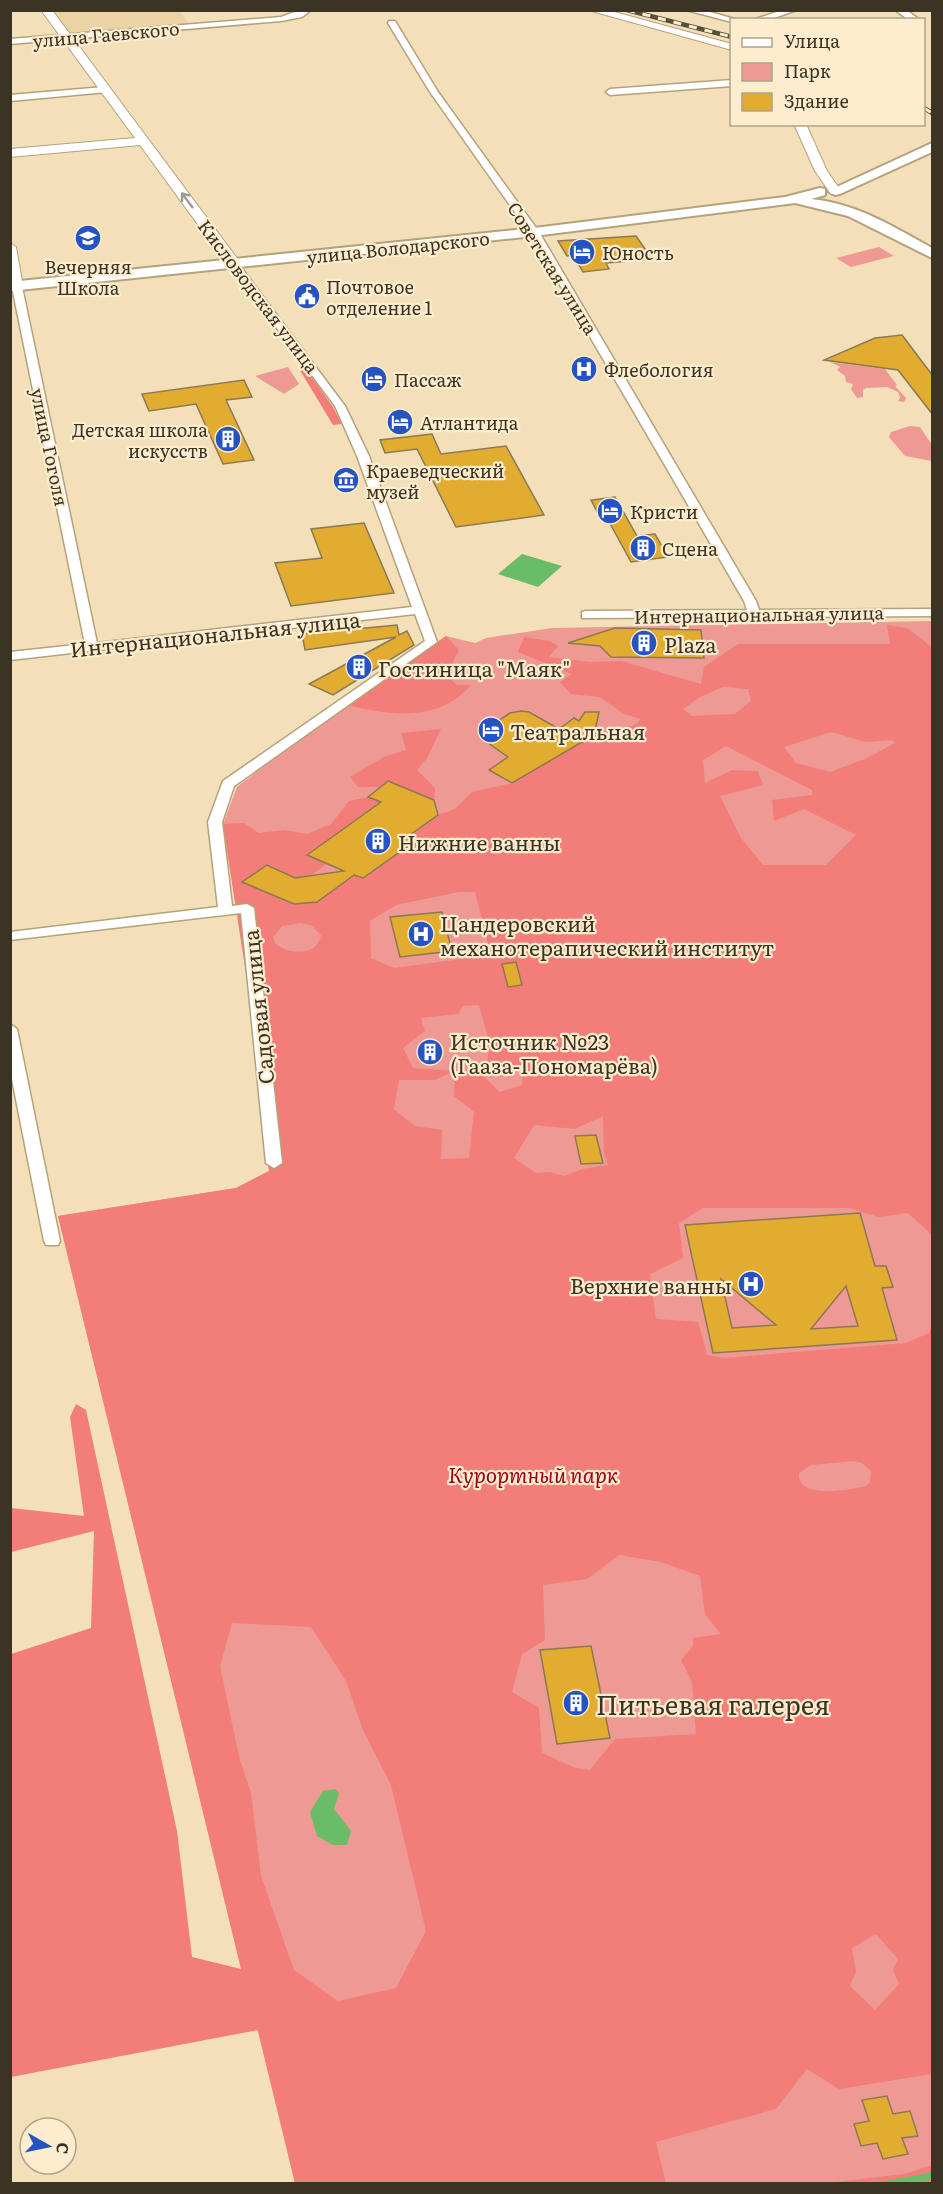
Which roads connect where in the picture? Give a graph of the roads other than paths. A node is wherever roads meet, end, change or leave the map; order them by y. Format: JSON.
{"nodes":[{"id":1,"x":46,"y":10,"type":"edge"},
{"id":2,"x":307,"y":10,"type":"edge"},
{"id":3,"x":593,"y":10,"type":"edge"},
{"id":4,"x":690,"y":10,"type":"edge"},
{"id":5,"x":793,"y":10,"type":"edge"},
{"id":6,"x":899,"y":10,"type":"edge"},
{"id":7,"x":764,"y":18,"type":"edge"},
{"id":8,"x":913,"y":18,"type":"edge"},
{"id":9,"x":730,"y":19,"type":"edge"},
{"id":10,"x":392,"y":23,"type":"dead end"},
{"id":11,"x":65,"y":39,"type":"junction"},
{"id":12,"x":10,"y":42,"type":"edge"},
{"id":13,"x":730,"y":46,"type":"edge"},
{"id":14,"x":730,"y":83,"type":"edge"},
{"id":15,"x":104,"y":90,"type":"junction"},
{"id":16,"x":610,"y":92,"type":"dead end"},
{"id":17,"x":10,"y":98,"type":"edge"},
{"id":18,"x":801,"y":126,"type":"edge"},
{"id":19,"x":142,"y":141,"type":"junction"},
{"id":20,"x":933,"y":147,"type":"edge"},
{"id":21,"x":10,"y":153,"type":"edge"},
{"id":22,"x":820,"y":171,"type":"junction"},
{"id":23,"x":841,"y":194,"type":"junction"},
{"id":24,"x":822,"y":197,"type":"junction"},
{"id":25,"x":856,"y":213,"type":"junction"},
{"id":26,"x":534,"y":232,"type":"junction"},
{"id":27,"x":10,"y":248,"type":"edge"},
{"id":28,"x":933,"y":254,"type":"edge"},
{"id":29,"x":234,"y":264,"type":"junction"},
{"id":30,"x":14,"y":287,"type":"edge"},
{"id":31,"x":419,"y":610,"type":"junction"},
{"id":32,"x":933,"y":613,"type":"edge"},
{"id":33,"x":754,"y":614,"type":"junction"},
{"id":34,"x":586,"y":615,"type":"dead end"},
{"id":35,"x":92,"y":646,"type":"junction"},
{"id":36,"x":10,"y":656,"type":"edge"},
{"id":37,"x":225,"y":909,"type":"junction"},
{"id":38,"x":10,"y":936,"type":"edge"},
{"id":39,"x":10,"y":1029,"type":"edge"},
{"id":40,"x":274,"y":1163,"type":"dead end"},
{"id":41,"x":52,"y":1241,"type":"dead end"}],
"edges":[{"from":1,"to":11,"type":"street","name":"Кисловодская улица"},
{"from":2,"to":11,"type":"street","name":"улица Гаевского"},
{"from":3,"to":13,"type":"street"},
{"from":4,"to":9,"type":"street"},
{"from":5,"to":7,"type":"street"},
{"from":6,"to":8,"type":"street"},
{"from":10,"to":26,"type":"street","name":"Советская улица"},
{"from":11,"to":12,"type":"street","name":"улица Гаевского"},
{"from":11,"to":15,"type":"street","name":"Кисловодская улица"},
{"from":14,"to":16,"type":"street"},
{"from":15,"to":17,"type":"street"},
{"from":15,"to":19,"type":"street","name":"Кисловодская улица"},
{"from":18,"to":22,"type":"street"},
{"from":19,"to":21,"type":"street"},
{"from":29,"to":19,"type":"street","name":"Кисловодская улица","one_way":true},
{"from":20,"to":23,"type":"main road"},
{"from":22,"to":23,"type":"street"},
{"from":22,"to":24,"type":"street"},
{"from":23,"to":24,"type":"main road"},
{"from":23,"to":25,"type":"main road"},
{"from":24,"to":25,"type":"main road"},
{"from":24,"to":26,"type":"main road","name":"улица Володарского"},
{"from":25,"to":28,"type":"main road"},
{"from":26,"to":29,"type":"main road","name":"улица Володарского"},
{"from":26,"to":33,"type":"street","name":"Советская улица"},
{"from":27,"to":30,"type":"street","name":"улица Гоголя"},
{"from":29,"to":30,"type":"main road","name":"улица Володарского"},
{"from":29,"to":31,"type":"street","name":"Кисловодская улица"},
{"from":30,"to":35,"type":"street","name":"улица Гоголя"},
{"from":31,"to":35,"type":"street","name":"Интернациональная улица"},
{"from":31,"to":37,"type":"street","name":"Кисловодская улица"},
{"from":32,"to":33,"type":"street","name":"Интернациональная улица"},
{"from":33,"to":34,"type":"street","name":"Интернациональная улица"},
{"from":35,"to":36,"type":"street","name":"Интернациональная улица"},
{"from":37,"to":38,"type":"street","name":"Садовая улица"},
{"from":37,"to":40,"type":"street","name":"Садовая улица"},
{"from":39,"to":41,"type":"street"}]}
